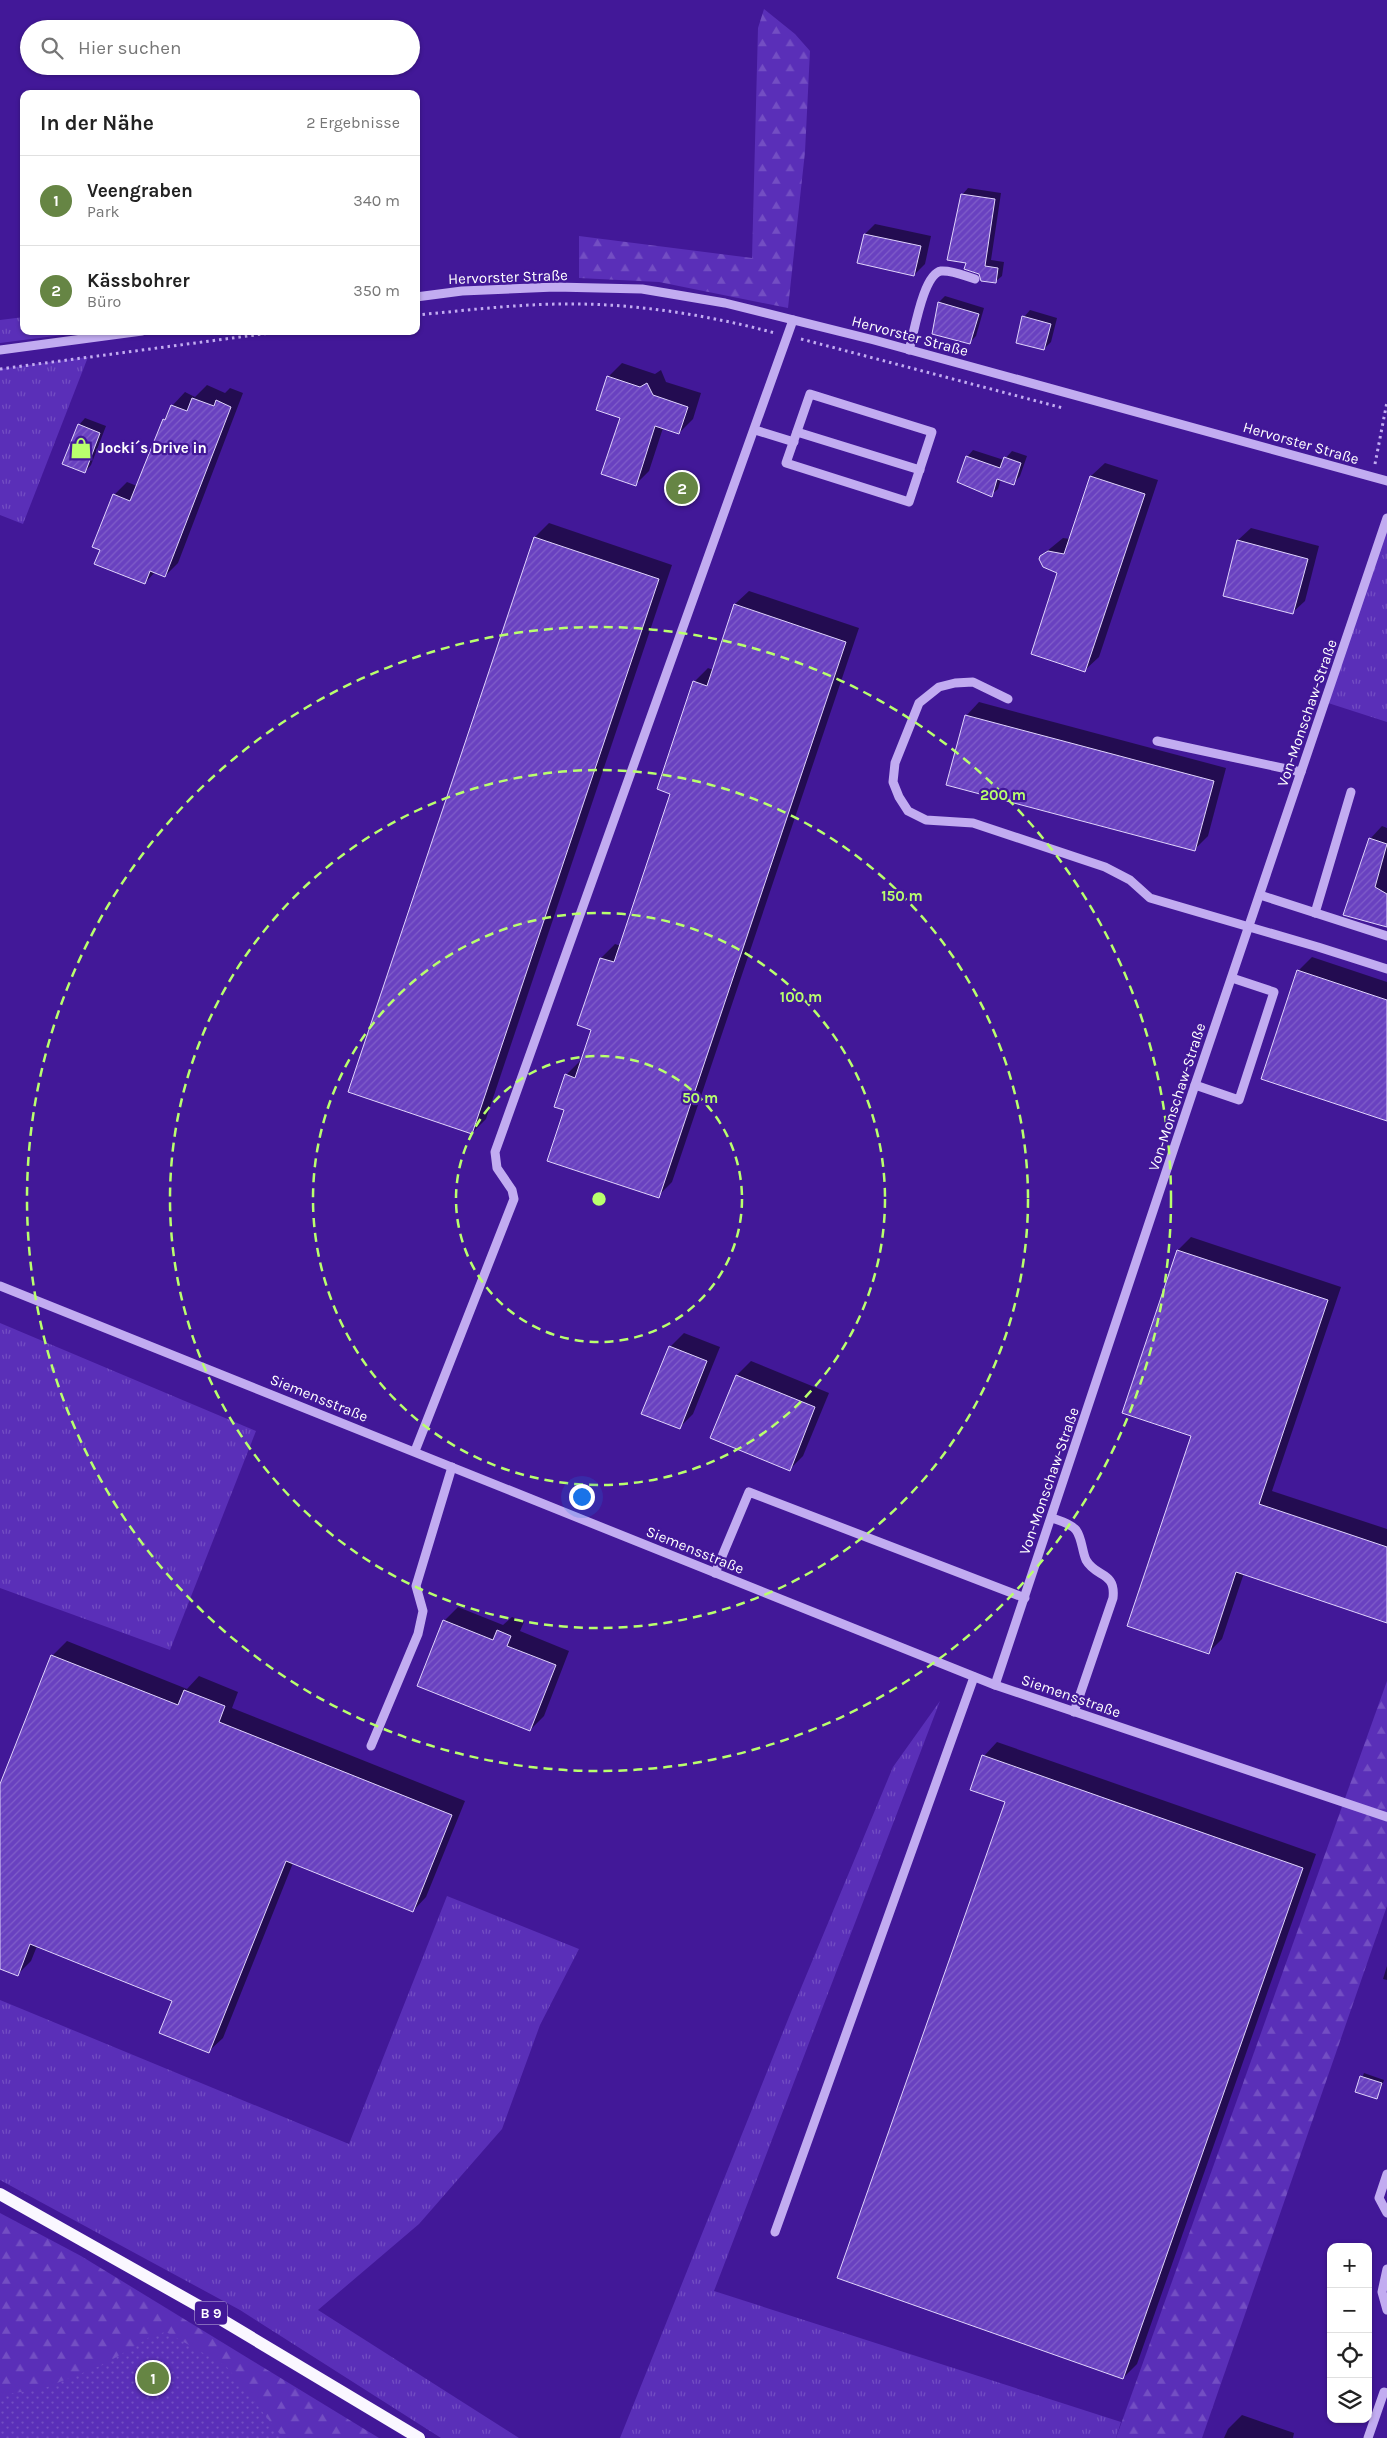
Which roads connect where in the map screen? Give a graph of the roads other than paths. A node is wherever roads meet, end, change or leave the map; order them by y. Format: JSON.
{"nodes":[{"id":1,"x":975,"y":280,"type":"dead end"},
{"id":2,"x":420,"y":296,"type":"edge"},
{"id":3,"x":793,"y":320,"type":"junction"},
{"id":4,"x":112,"y":335,"type":"edge"},
{"id":5,"x":0,"y":350,"type":"edge"},
{"id":6,"x":909,"y":350,"type":"junction"},
{"id":7,"x":755,"y":430,"type":"junction"},
{"id":8,"x":796,"y":432,"type":"junction"},
{"id":9,"x":794,"y":442,"type":"junction"},
{"id":10,"x":920,"y":470,"type":"junction"},
{"id":11,"x":1387,"y":481,"type":"edge"},
{"id":12,"x":1387,"y":518,"type":"edge"},
{"id":13,"x":1008,"y":699,"type":"dead end"},
{"id":14,"x":1157,"y":741,"type":"dead end"},
{"id":15,"x":1301,"y":772,"type":"junction"},
{"id":16,"x":1351,"y":792,"type":"dead end"},
{"id":17,"x":1260,"y":895,"type":"junction"},
{"id":18,"x":1315,"y":913,"type":"junction"},
{"id":19,"x":1249,"y":928,"type":"junction"},
{"id":20,"x":1387,"y":936,"type":"edge"},
{"id":21,"x":1387,"y":969,"type":"edge"},
{"id":22,"x":1232,"y":978,"type":"junction"},
{"id":23,"x":1195,"y":1085,"type":"junction"},
{"id":24,"x":0,"y":1286,"type":"edge"},
{"id":25,"x":415,"y":1451,"type":"junction"},
{"id":26,"x":452,"y":1467,"type":"junction"},
{"id":27,"x":1052,"y":1518,"type":"junction"},
{"id":28,"x":715,"y":1573,"type":"junction"},
{"id":29,"x":1025,"y":1598,"type":"junction"},
{"id":30,"x":974,"y":1676,"type":"junction"},
{"id":31,"x":995,"y":1685,"type":"junction"},
{"id":32,"x":1074,"y":1712,"type":"junction"},
{"id":33,"x":371,"y":1746,"type":"dead end"},
{"id":34,"x":1387,"y":1817,"type":"edge"},
{"id":35,"x":1387,"y":2174,"type":"edge"},
{"id":36,"x":0,"y":2194,"type":"edge"},
{"id":37,"x":1387,"y":2213,"type":"edge"},
{"id":38,"x":776,"y":2232,"type":"dead end"},
{"id":39,"x":1387,"y":2269,"type":"edge"},
{"id":40,"x":1387,"y":2310,"type":"edge"},
{"id":41,"x":1387,"y":2393,"type":"edge"},
{"id":42,"x":418,"y":2438,"type":"edge"},
{"id":43,"x":1368,"y":2438,"type":"edge"}],
"edges":[{"from":1,"to":6,"type":"street"},
{"from":2,"to":3,"type":"street","name":"Hervorster Straße"},
{"from":3,"to":6,"type":"street","name":"Hervorster Straße"},
{"from":3,"to":7,"type":"street"},
{"from":4,"to":5,"type":"street"},
{"from":6,"to":11,"type":"street","name":"Hervorster Straße"},
{"from":7,"to":9,"type":"street"},
{"from":7,"to":25,"type":"street"},
{"from":8,"to":9,"type":"street"},
{"from":8,"to":10,"type":"street"},
{"from":8,"to":10,"type":"street"},
{"from":9,"to":10,"type":"street"},
{"from":12,"to":15,"type":"street","name":"Von-Monschaw-Straße"},
{"from":13,"to":19,"type":"street"},
{"from":14,"to":15,"type":"street"},
{"from":15,"to":17,"type":"street","name":"Von-Monschaw-Straße"},
{"from":16,"to":18,"type":"street"},
{"from":17,"to":18,"type":"street"},
{"from":17,"to":19,"type":"street","name":"Von-Monschaw-Straße"},
{"from":18,"to":20,"type":"street"},
{"from":19,"to":21,"type":"street"},
{"from":19,"to":22,"type":"street","name":"Von-Monschaw-Straße"},
{"from":22,"to":23,"type":"street","name":"Von-Monschaw-Straße"},
{"from":22,"to":23,"type":"street"},
{"from":23,"to":27,"type":"street","name":"Von-Monschaw-Straße"},
{"from":24,"to":25,"type":"street","name":"Siemensstraße"},
{"from":25,"to":26,"type":"street","name":"Siemensstraße"},
{"from":26,"to":28,"type":"street","name":"Siemensstraße"},
{"from":26,"to":33,"type":"street"},
{"from":27,"to":29,"type":"street","name":"Von-Monschaw-Straße"},
{"from":27,"to":32,"type":"street"},
{"from":28,"to":29,"type":"street"},
{"from":28,"to":30,"type":"street","name":"Siemensstraße"},
{"from":29,"to":31,"type":"street","name":"Von-Monschaw-Straße"},
{"from":30,"to":31,"type":"street","name":"Siemensstraße"},
{"from":30,"to":38,"type":"street"},
{"from":31,"to":32,"type":"street","name":"Siemensstraße"},
{"from":32,"to":34,"type":"street","name":"Siemensstraße"},
{"from":35,"to":37,"type":"street"},
{"from":36,"to":42,"type":"main road","number":"B 9"},
{"from":39,"to":40,"type":"street"},
{"from":41,"to":43,"type":"street"}]}
